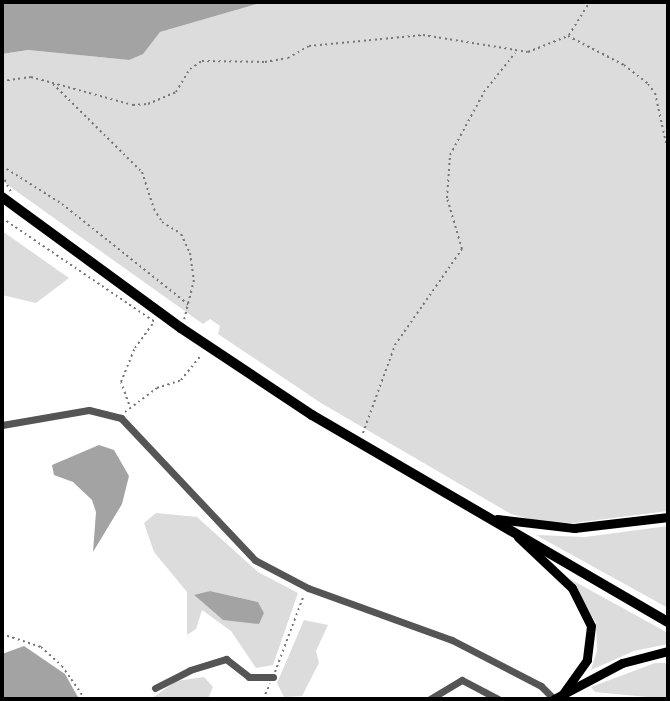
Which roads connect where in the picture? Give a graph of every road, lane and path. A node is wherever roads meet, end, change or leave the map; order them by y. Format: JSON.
{"nodes":[{"id":1,"x":590,"y":2,"type":"edge"},
{"id":2,"x":568,"y":36,"type":"junction"},
{"id":3,"x":516,"y":52,"type":"junction"},
{"id":4,"x":2,"y":81,"type":"edge"},
{"id":5,"x":52,"y":84,"type":"junction"},
{"id":6,"x":668,"y":152,"type":"edge"},
{"id":7,"x":2,"y":166,"type":"edge"},
{"id":8,"x":668,"y":172,"type":"edge"},
{"id":9,"x":2,"y":175,"type":"edge"},
{"id":10,"x":668,"y":198,"type":"edge"},
{"id":11,"x":4,"y":199,"type":"edge"},
{"id":12,"x":2,"y":218,"type":"edge"},
{"id":13,"x":189,"y":305,"type":"junction"},
{"id":14,"x":159,"y":318,"type":"junction"},
{"id":15,"x":181,"y":328,"type":"junction"},
{"id":16,"x":208,"y":347,"type":"junction"},
{"id":17,"x":129,"y":405,"type":"junction"},
{"id":18,"x":121,"y":418,"type":"junction"},
{"id":19,"x":2,"y":425,"type":"edge"},
{"id":20,"x":358,"y":444,"type":"junction"},
{"id":21,"x":460,"y":503,"type":"junction"},
{"id":22,"x":668,"y":517,"type":"edge"},
{"id":23,"x":518,"y":537,"type":"junction"},
{"id":24,"x":308,"y":589,"type":"junction"},
{"id":25,"x":668,"y":622,"type":"edge"},
{"id":26,"x":2,"y":634,"type":"edge"},
{"id":27,"x":668,"y":652,"type":"edge"},
{"id":28,"x":273,"y":677,"type":"junction"},
{"id":29,"x":155,"y":688,"type":"dead end"},
{"id":30,"x":557,"y":698,"type":"edge"},
{"id":31,"x":85,"y":699,"type":"edge"},
{"id":32,"x":263,"y":699,"type":"edge"},
{"id":33,"x":430,"y":699,"type":"edge"},
{"id":34,"x":498,"y":699,"type":"edge"}],
"edges":[{"from":1,"to":2,"type":"path"},
{"from":2,"to":3,"type":"path"},
{"from":2,"to":6,"type":"path"},
{"from":3,"to":5,"type":"path"},
{"from":3,"to":20,"type":"path"},
{"from":4,"to":5,"type":"path"},
{"from":5,"to":13,"type":"path"},
{"from":7,"to":13,"type":"path"},
{"from":8,"to":10,"type":"path"},
{"from":9,"to":11,"type":"path"},
{"from":11,"to":14,"type":"highway"},
{"from":12,"to":14,"type":"path"},
{"from":13,"to":15,"type":"path"},
{"from":14,"to":15,"type":"highway"},
{"from":14,"to":17,"type":"path"},
{"from":15,"to":16,"type":"highway"},
{"from":16,"to":17,"type":"path"},
{"from":16,"to":20,"type":"highway"},
{"from":17,"to":18,"type":"path"},
{"from":18,"to":19,"type":"street"},
{"from":18,"to":24,"type":"street"},
{"from":20,"to":21,"type":"highway"},
{"from":21,"to":22,"type":"main road"},
{"from":21,"to":23,"type":"highway"},
{"from":23,"to":25,"type":"highway"},
{"from":23,"to":30,"type":"main road"},
{"from":24,"to":28,"type":"path"},
{"from":24,"to":30,"type":"street"},
{"from":26,"to":31,"type":"path"},
{"from":27,"to":30,"type":"main road"},
{"from":28,"to":29,"type":"street"},
{"from":28,"to":32,"type":"path"},
{"from":33,"to":34,"type":"street"}]}
